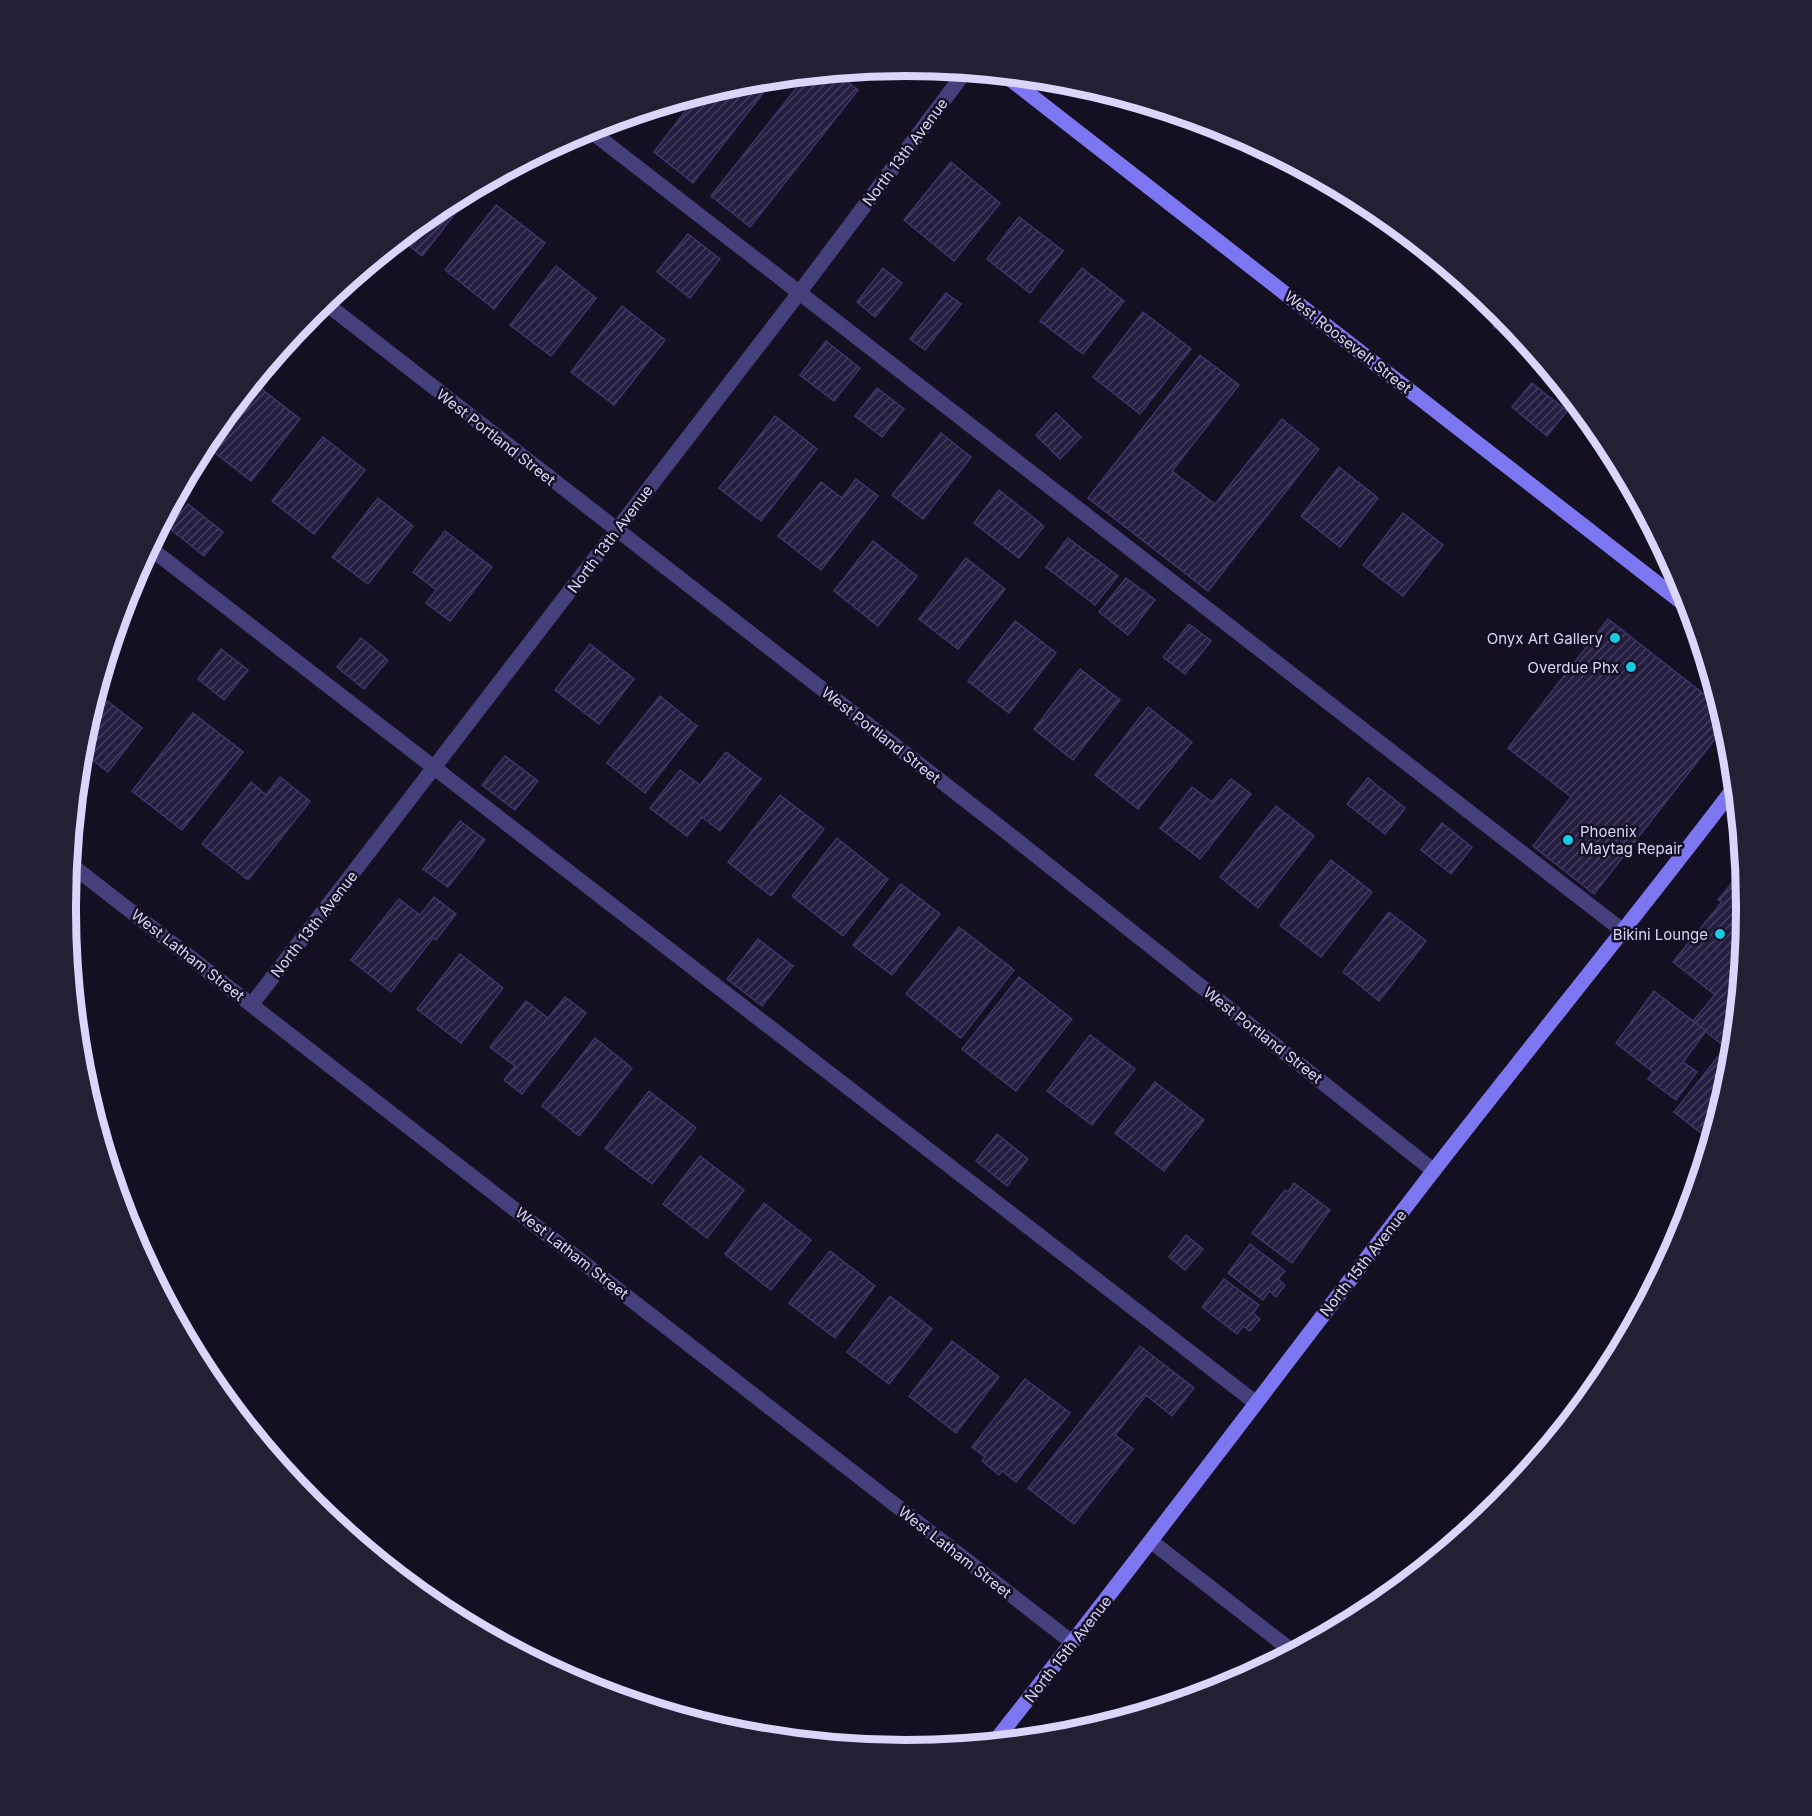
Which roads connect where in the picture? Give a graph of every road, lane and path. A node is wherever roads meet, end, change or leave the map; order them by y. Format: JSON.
{"nodes":[{"id":1,"x":960,"y":78,"type":"edge"},
{"id":2,"x":1017,"y":84,"type":"edge"},
{"id":3,"x":598,"y":137,"type":"edge"},
{"id":4,"x":799,"y":293,"type":"junction"},
{"id":5,"x":331,"y":308,"type":"edge"},
{"id":6,"x":616,"y":531,"type":"junction"},
{"id":7,"x":156,"y":553,"type":"edge"},
{"id":8,"x":1675,"y":597,"type":"edge"},
{"id":9,"x":434,"y":768,"type":"junction"},
{"id":10,"x":1728,"y":796,"type":"edge"},
{"id":11,"x":77,"y":870,"type":"edge"},
{"id":12,"x":1623,"y":931,"type":"junction"},
{"id":13,"x":252,"y":1004,"type":"junction"},
{"id":14,"x":1434,"y":1171,"type":"junction"},
{"id":15,"x":1256,"y":1403,"type":"junction"},
{"id":16,"x":1152,"y":1542,"type":"junction"},
{"id":17,"x":1073,"y":1642,"type":"junction"},
{"id":18,"x":1286,"y":1647,"type":"edge"},
{"id":19,"x":1001,"y":1733,"type":"edge"}],
"edges":[{"from":1,"to":4,"type":"street","name":"North 13th Avenue"},
{"from":2,"to":8,"type":"street","name":"West Roosevelt Street"},
{"from":3,"to":4,"type":"street"},
{"from":4,"to":6,"type":"street","name":"North 13th Avenue"},
{"from":4,"to":12,"type":"street"},
{"from":5,"to":6,"type":"street","name":"West Portland Street"},
{"from":6,"to":9,"type":"street","name":"North 13th Avenue"},
{"from":6,"to":14,"type":"street","name":"West Portland Street"},
{"from":7,"to":9,"type":"street"},
{"from":9,"to":13,"type":"street","name":"North 13th Avenue"},
{"from":9,"to":15,"type":"street"},
{"from":10,"to":12,"type":"street","name":"North 15th Avenue"},
{"from":11,"to":13,"type":"street","name":"West Latham Street"},
{"from":12,"to":14,"type":"street","name":"North 15th Avenue"},
{"from":13,"to":17,"type":"street","name":"West Latham Street"},
{"from":14,"to":15,"type":"street","name":"North 15th Avenue"},
{"from":15,"to":16,"type":"street","name":"North 15th Avenue"},
{"from":16,"to":17,"type":"street","name":"North 15th Avenue"},
{"from":16,"to":18,"type":"street"},
{"from":17,"to":19,"type":"street","name":"North 15th Avenue"}]}
